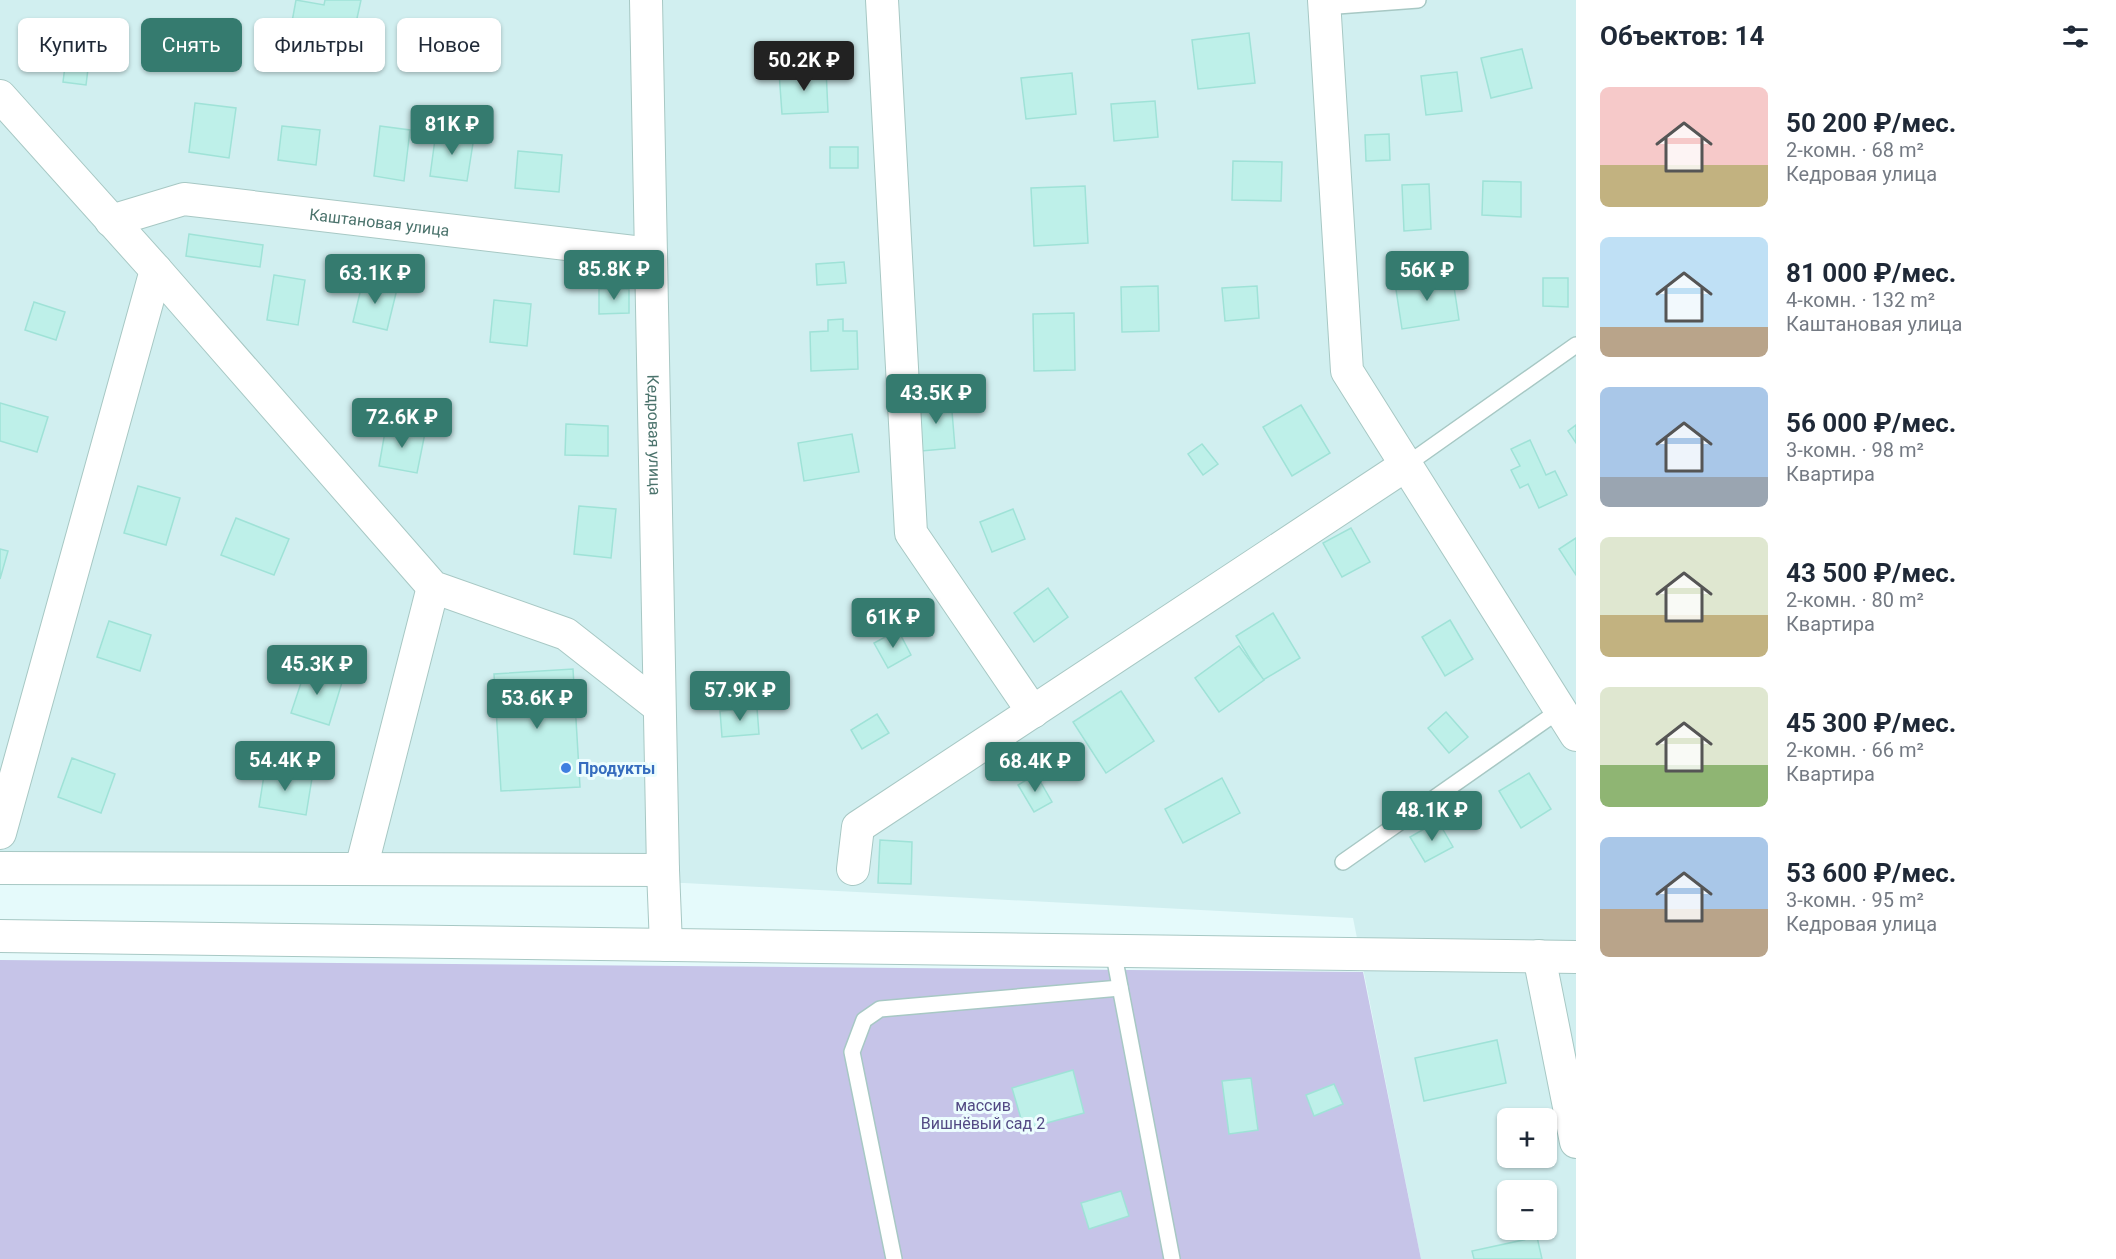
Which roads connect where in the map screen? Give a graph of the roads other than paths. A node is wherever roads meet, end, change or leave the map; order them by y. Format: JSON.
{"nodes":[{"id":1,"x":646,"y":0,"type":"edge"},
{"id":2,"x":882,"y":0,"type":"edge"},
{"id":3,"x":1418,"y":0,"type":"edge"},
{"id":4,"x":1324,"y":4,"type":"edge"},
{"id":5,"x":0,"y":96,"type":"edge"},
{"id":6,"x":111,"y":221,"type":"junction"},
{"id":7,"x":651,"y":254,"type":"junction"},
{"id":8,"x":156,"y":270,"type":"junction"},
{"id":9,"x":1576,"y":345,"type":"edge"},
{"id":10,"x":1406,"y":465,"type":"junction"},
{"id":11,"x":433,"y":587,"type":"junction"},
{"id":12,"x":659,"y":707,"type":"junction"},
{"id":13,"x":1033,"y":712,"type":"junction"},
{"id":14,"x":1568,"y":723,"type":"edge"},
{"id":15,"x":0,"y":833,"type":"edge"},
{"id":16,"x":1343,"y":862,"type":"dead end"},
{"id":17,"x":0,"y":868,"type":"edge"},
{"id":18,"x":361,"y":869,"type":"junction"},
{"id":19,"x":663,"y":870,"type":"junction"},
{"id":20,"x":853,"y":870,"type":"dead end"},
{"id":21,"x":0,"y":936,"type":"edge"},
{"id":22,"x":666,"y":945,"type":"junction"},
{"id":23,"x":1113,"y":951,"type":"junction"},
{"id":24,"x":1539,"y":956,"type":"junction"},
{"id":25,"x":1576,"y":957,"type":"edge"},
{"id":26,"x":1120,"y":988,"type":"junction"},
{"id":27,"x":1576,"y":1142,"type":"edge"},
{"id":28,"x":894,"y":1259,"type":"edge"},
{"id":29,"x":1172,"y":1259,"type":"edge"}],
"edges":[{"from":1,"to":7,"type":"street","name":"Кедровая улица"},
{"from":2,"to":13,"type":"street"},
{"from":3,"to":4,"type":"lane"},
{"from":4,"to":10,"type":"street"},
{"from":5,"to":6,"type":"street"},
{"from":6,"to":7,"type":"street","name":"Каштановая улица"},
{"from":6,"to":8,"type":"street"},
{"from":7,"to":12,"type":"street","name":"Кедровая улица"},
{"from":8,"to":11,"type":"street"},
{"from":8,"to":15,"type":"street"},
{"from":9,"to":10,"type":"lane"},
{"from":10,"to":13,"type":"street"},
{"from":10,"to":14,"type":"street"},
{"from":11,"to":12,"type":"street"},
{"from":11,"to":18,"type":"street"},
{"from":12,"to":19,"type":"street","name":"Кедровая улица"},
{"from":13,"to":20,"type":"street"},
{"from":14,"to":16,"type":"lane"},
{"from":17,"to":18,"type":"street"},
{"from":18,"to":19,"type":"street"},
{"from":19,"to":22,"type":"street","name":"Кедровая улица"},
{"from":21,"to":22,"type":"street"},
{"from":22,"to":23,"type":"street"},
{"from":23,"to":24,"type":"street"},
{"from":23,"to":26,"type":"lane"},
{"from":24,"to":25,"type":"street"},
{"from":24,"to":27,"type":"street"},
{"from":26,"to":28,"type":"lane"},
{"from":26,"to":29,"type":"lane"}]}
